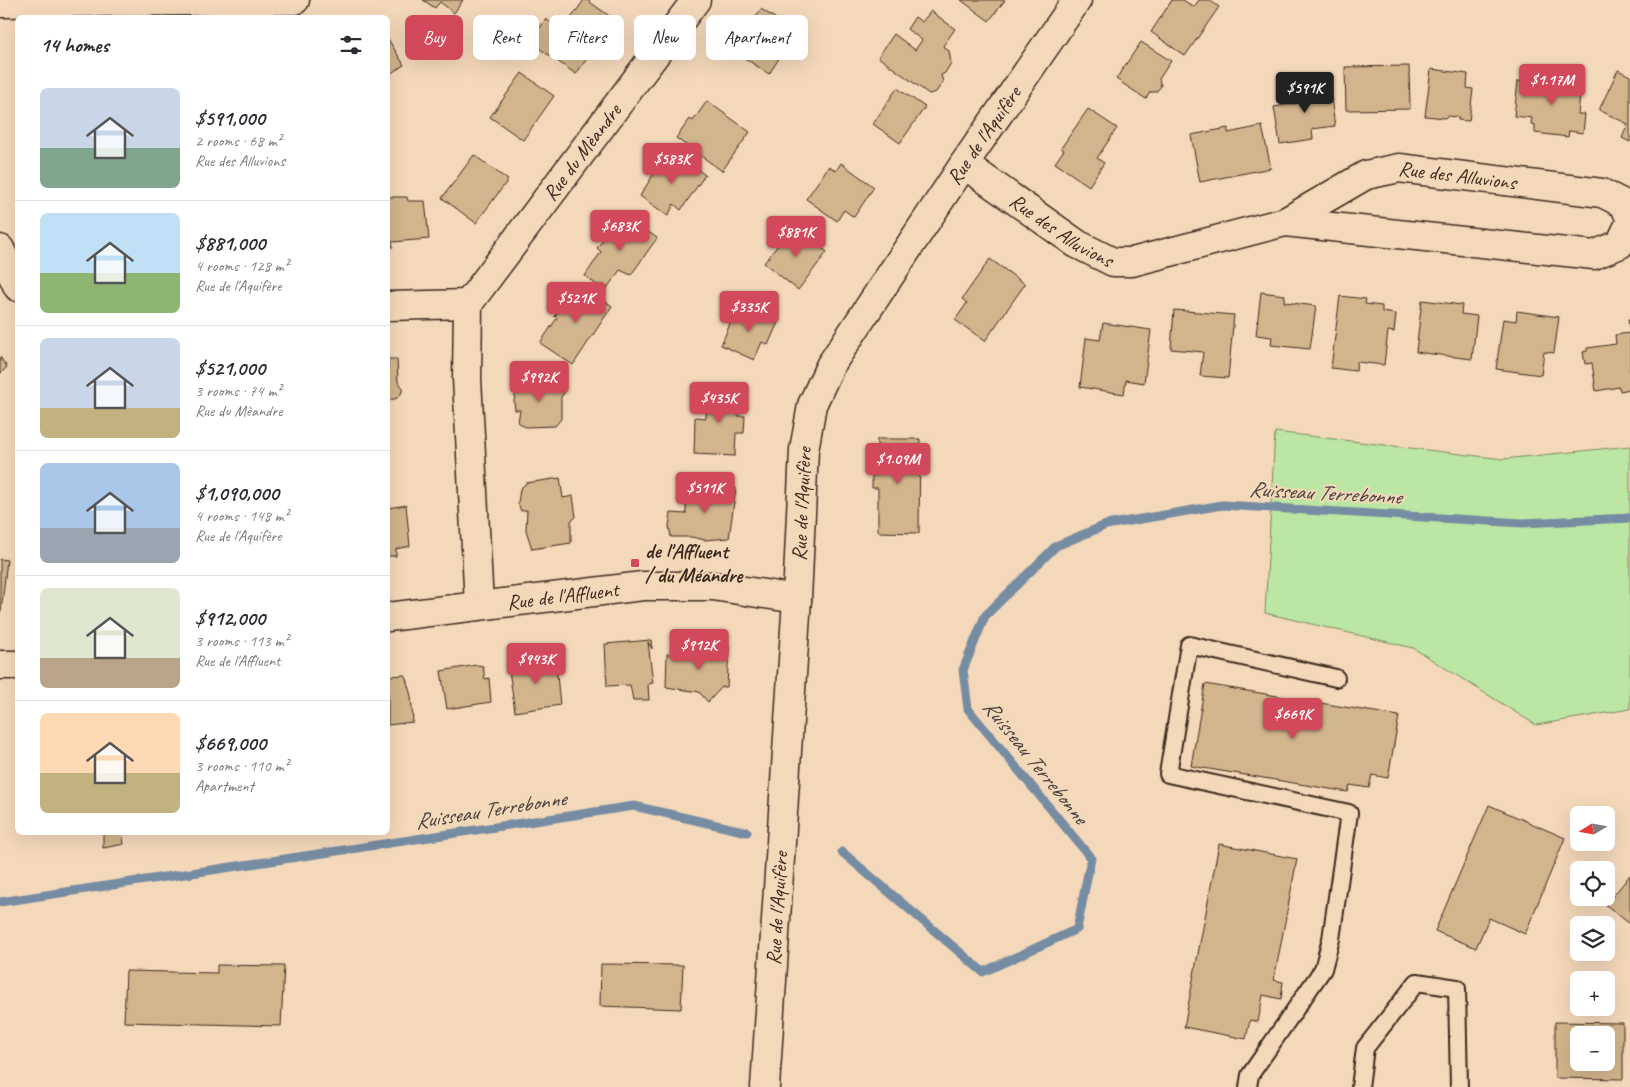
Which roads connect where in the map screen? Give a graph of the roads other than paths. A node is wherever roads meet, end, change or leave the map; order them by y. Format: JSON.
{"nodes":[{"id":1,"x":295,"y":0,"type":"edge"},
{"id":2,"x":696,"y":0,"type":"edge"},
{"id":3,"x":1077,"y":0,"type":"edge"},
{"id":4,"x":0,"y":3,"type":"edge"},
{"id":5,"x":964,"y":164,"type":"junction"},
{"id":6,"x":1630,"y":218,"type":"edge"},
{"id":7,"x":1285,"y":222,"type":"junction"},
{"id":8,"x":1630,"y":223,"type":"edge"},
{"id":9,"x":0,"y":249,"type":"edge"},
{"id":10,"x":15,"y":281,"type":"edge"},
{"id":11,"x":468,"y":304,"type":"junction"},
{"id":12,"x":390,"y":306,"type":"edge"},
{"id":13,"x":797,"y":599,"type":"junction"},
{"id":14,"x":479,"y":605,"type":"junction"},
{"id":15,"x":390,"y":617,"type":"edge"},
{"id":16,"x":0,"y":665,"type":"edge"},
{"id":17,"x":15,"y":665,"type":"edge"},
{"id":18,"x":1336,"y":678,"type":"dead end"},
{"id":19,"x":765,"y":1087,"type":"edge"},
{"id":20,"x":1248,"y":1087,"type":"edge"},
{"id":21,"x":1360,"y":1087,"type":"edge"},
{"id":22,"x":1459,"y":1087,"type":"edge"}],
"edges":[{"from":1,"to":4,"type":"street"},
{"from":2,"to":11,"type":"street","name":"Rue du Mèandre"},
{"from":3,"to":5,"type":"street","name":"Rue de l'Aquifère"},
{"from":5,"to":7,"type":"street","name":"Rue des Alluvions"},
{"from":5,"to":13,"type":"street","name":"Rue de l'Aquifère"},
{"from":6,"to":7,"type":"street","name":"Rue des Alluvions"},
{"from":7,"to":8,"type":"street","name":"Rue des Alluvions"},
{"from":9,"to":10,"type":"street"},
{"from":11,"to":12,"type":"street"},
{"from":11,"to":14,"type":"street"},
{"from":13,"to":14,"type":"street","name":"Rue de l'Affluent"},
{"from":13,"to":19,"type":"street","name":"Rue de l'Aquifère"},
{"from":14,"to":15,"type":"street","name":"Rue de l'Affluent"},
{"from":16,"to":17,"type":"street"},
{"from":18,"to":20,"type":"lane"},
{"from":21,"to":22,"type":"lane"}]}
